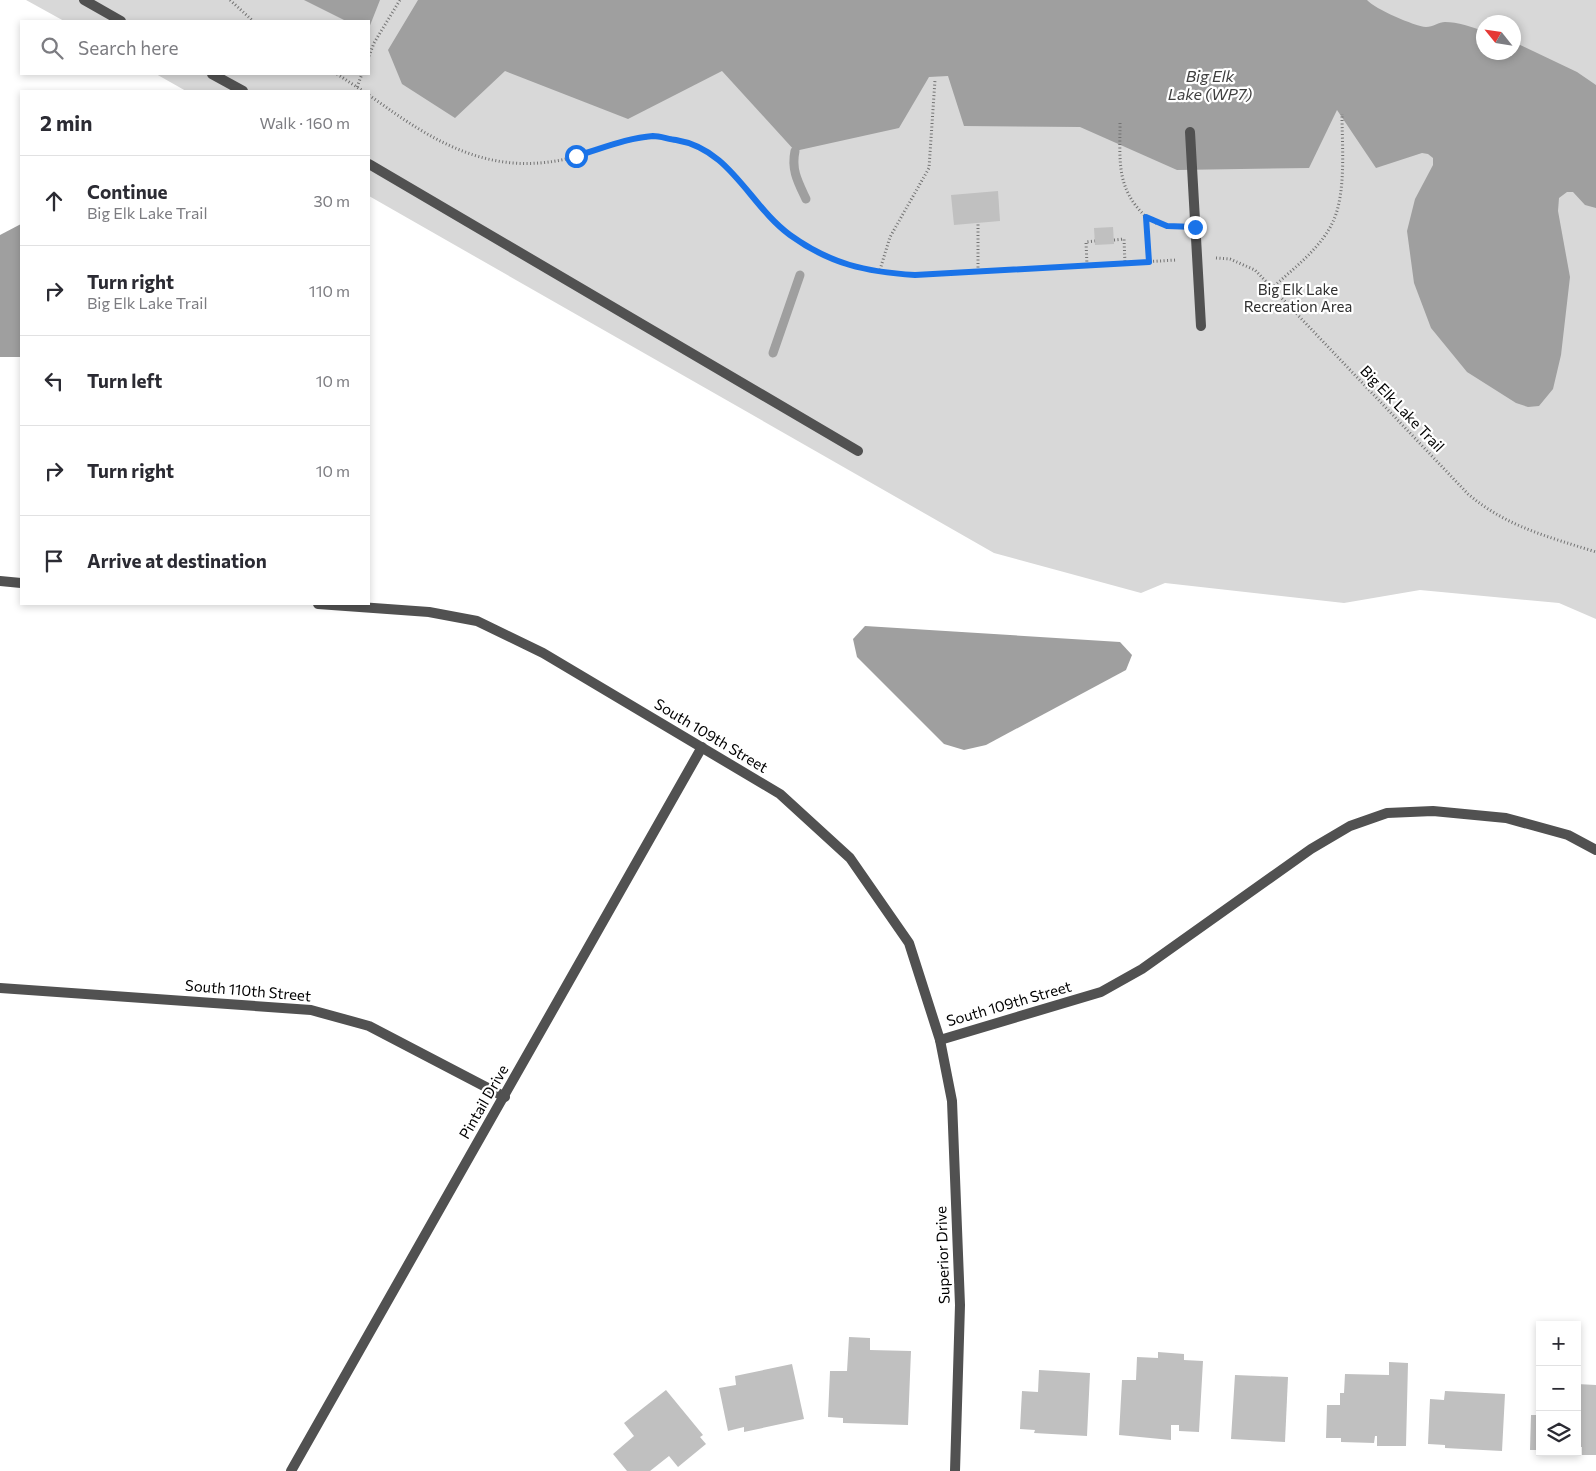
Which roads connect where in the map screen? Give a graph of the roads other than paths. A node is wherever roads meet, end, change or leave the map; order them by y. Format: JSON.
{"nodes":[{"id":1,"x":84,"y":0,"type":"edge"},
{"id":2,"x":119,"y":20,"type":"edge"},
{"id":3,"x":214,"y":75,"type":"edge"},
{"id":4,"x":241,"y":90,"type":"edge"},
{"id":5,"x":1190,"y":132,"type":"dead end"},
{"id":6,"x":370,"y":165,"type":"edge"},
{"id":7,"x":1201,"y":326,"type":"dead end"},
{"id":8,"x":858,"y":451,"type":"dead end"},
{"id":9,"x":0,"y":582,"type":"edge"},
{"id":10,"x":20,"y":583,"type":"edge"},
{"id":11,"x":332,"y":605,"type":"edge"},
{"id":12,"x":702,"y":747,"type":"junction"},
{"id":13,"x":1596,"y":850,"type":"edge"},
{"id":14,"x":0,"y":988,"type":"edge"},
{"id":15,"x":940,"y":1040,"type":"junction"},
{"id":16,"x":505,"y":1097,"type":"junction"},
{"id":17,"x":291,"y":1471,"type":"edge"},
{"id":18,"x":954,"y":1471,"type":"edge"}],
"edges":[{"from":1,"to":2,"type":"street"},
{"from":3,"to":4,"type":"street"},
{"from":5,"to":7,"type":"street"},
{"from":6,"to":8,"type":"street"},
{"from":9,"to":10,"type":"street"},
{"from":11,"to":12,"type":"street","name":"South 109th Street"},
{"from":12,"to":15,"type":"street","name":"South 109th Street"},
{"from":12,"to":16,"type":"street","name":"Pintail Drive"},
{"from":13,"to":15,"type":"street","name":"South 109th Street"},
{"from":14,"to":16,"type":"street","name":"South 110th Street"},
{"from":15,"to":18,"type":"street","name":"Superior Drive"},
{"from":16,"to":17,"type":"street","name":"Pintail Drive"}]}
